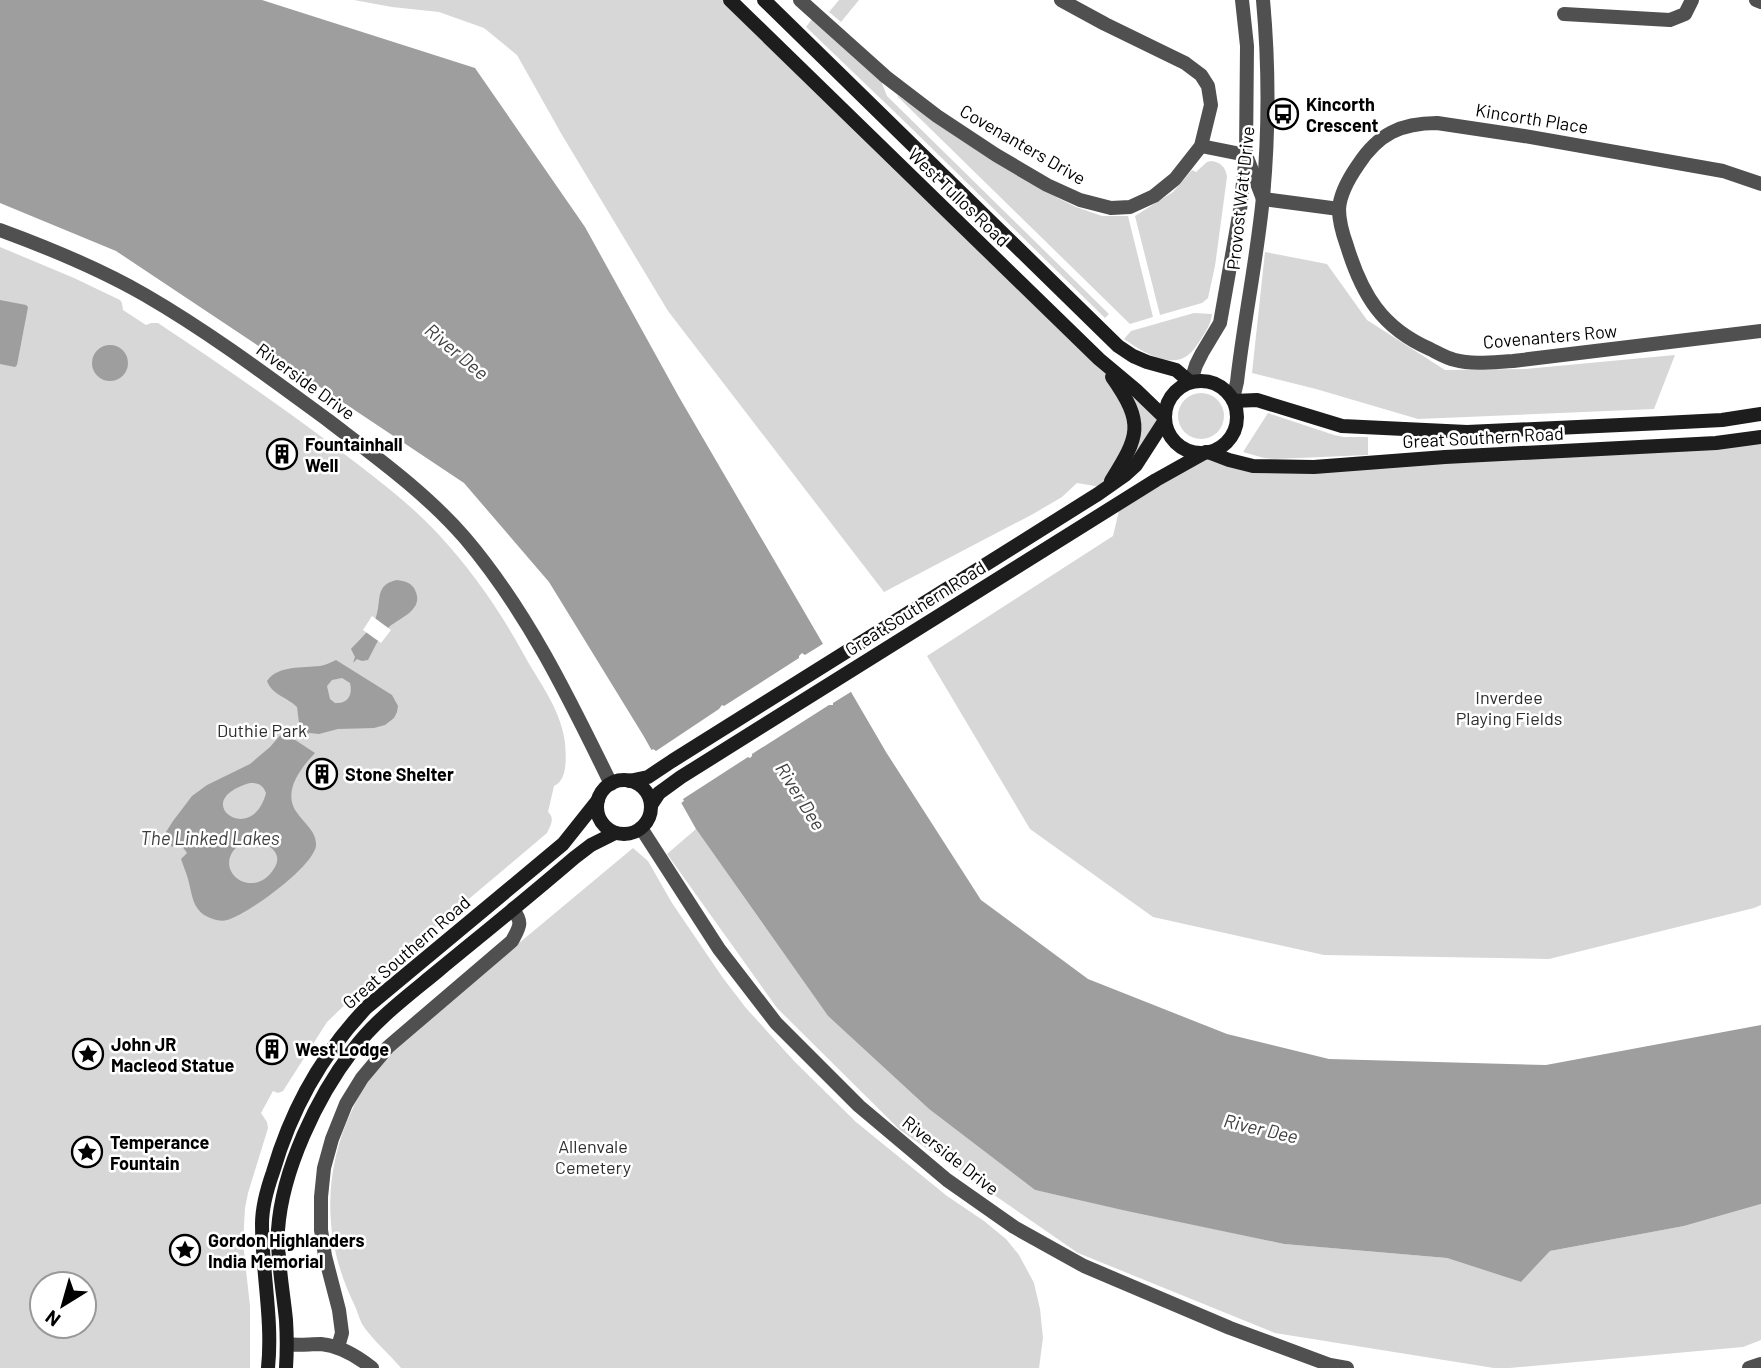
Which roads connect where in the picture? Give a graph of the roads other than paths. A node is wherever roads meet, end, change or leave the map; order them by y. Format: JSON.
{"nodes":[{"id":1,"x":730,"y":0,"type":"edge"},
{"id":2,"x":764,"y":0,"type":"edge"},
{"id":3,"x":800,"y":0,"type":"edge"},
{"id":4,"x":1061,"y":0,"type":"edge"},
{"id":5,"x":1242,"y":0,"type":"edge"},
{"id":6,"x":1263,"y":0,"type":"edge"},
{"id":7,"x":1692,"y":0,"type":"edge"},
{"id":8,"x":1756,"y":0,"type":"edge"},
{"id":9,"x":1761,"y":2,"type":"edge"},
{"id":10,"x":1564,"y":14,"type":"dead end"},
{"id":11,"x":1201,"y":146,"type":"junction"},
{"id":12,"x":1246,"y":155,"type":"junction"},
{"id":13,"x":1761,"y":184,"type":"edge"},
{"id":14,"x":1263,"y":198,"type":"junction"},
{"id":15,"x":1339,"y":209,"type":"junction"},
{"id":16,"x":0,"y":230,"type":"edge"},
{"id":17,"x":1761,"y":331,"type":"edge"},
{"id":18,"x":1099,"y":359,"type":"junction"},
{"id":19,"x":1191,"y":382,"type":"junction"},
{"id":20,"x":1233,"y":400,"type":"junction"},
{"id":21,"x":1761,"y":414,"type":"edge"},
{"id":22,"x":1165,"y":419,"type":"junction"},
{"id":23,"x":1761,"y":437,"type":"edge"},
{"id":24,"x":1207,"y":452,"type":"junction"},
{"id":25,"x":1102,"y":491,"type":"junction"},
{"id":26,"x":629,"y":781,"type":"junction"},
{"id":27,"x":611,"y":784,"type":"junction"},
{"id":28,"x":655,"y":799,"type":"junction"},
{"id":29,"x":598,"y":800,"type":"junction"},
{"id":30,"x":641,"y":828,"type":"junction"},
{"id":31,"x":615,"y":833,"type":"junction"},
{"id":32,"x":513,"y":909,"type":"junction"},
{"id":33,"x":287,"y":1344,"type":"junction"},
{"id":34,"x":338,"y":1347,"type":"junction"},
{"id":35,"x":1761,"y":1364,"type":"edge"},
{"id":36,"x":268,"y":1368,"type":"edge"},
{"id":37,"x":286,"y":1368,"type":"edge"},
{"id":38,"x":373,"y":1368,"type":"edge"},
{"id":39,"x":1348,"y":1368,"type":"edge"},
{"id":40,"x":1749,"y":1368,"type":"edge"}],
"edges":[{"from":1,"to":18,"type":"main road","name":"West Tullos Road"},
{"from":2,"to":19,"type":"main road","name":"West Tullos Road"},
{"from":3,"to":11,"type":"street","name":"Covenanters Drive"},
{"from":4,"to":11,"type":"street"},
{"from":5,"to":12,"type":"street","name":"Provost Watt Drive"},
{"from":6,"to":14,"type":"street","name":"Provost Watt Drive"},
{"from":7,"to":10,"type":"street"},
{"from":8,"to":9,"type":"street"},
{"from":11,"to":12,"type":"street"},
{"from":12,"to":14,"type":"street"},
{"from":12,"to":19,"type":"street","name":"Provost Watt Drive"},
{"from":13,"to":15,"type":"street","name":"Kincorth Place"},
{"from":14,"to":15,"type":"street"},
{"from":14,"to":20,"type":"street","name":"Provost Watt Drive"},
{"from":15,"to":17,"type":"street","name":"Covenanters Row"},
{"from":16,"to":27,"type":"street","name":"Riverside Drive"},
{"from":18,"to":22,"type":"main road","name":"West Tullos Road"},
{"from":18,"to":25,"type":"main road"},
{"from":19,"to":20,"type":"main road"},
{"from":19,"to":22,"type":"main road"},
{"from":20,"to":21,"type":"main road","name":"Great Southern Road"},
{"from":20,"to":24,"type":"main road"},
{"from":22,"to":24,"type":"main road"},
{"from":22,"to":25,"type":"main road","name":"Great Southern Road"},
{"from":23,"to":24,"type":"main road","name":"Great Southern Road"},
{"from":24,"to":28,"type":"main road","name":"Great Southern Road"},
{"from":25,"to":26,"type":"main road","name":"Great Southern Road"},
{"from":26,"to":27,"type":"main road"},
{"from":26,"to":28,"type":"main road"},
{"from":27,"to":29,"type":"main road"},
{"from":28,"to":30,"type":"main road"},
{"from":29,"to":31,"type":"main road"},
{"from":29,"to":36,"type":"main road","name":"Great Southern Road"},
{"from":30,"to":31,"type":"main road"},
{"from":30,"to":39,"type":"street","name":"Riverside Drive"},
{"from":31,"to":32,"type":"main road","name":"Great Southern Road"},
{"from":32,"to":33,"type":"main road","name":"Great Southern Road"},
{"from":32,"to":34,"type":"street"},
{"from":33,"to":34,"type":"street"},
{"from":33,"to":37,"type":"main road","name":"Great Southern Road"},
{"from":34,"to":38,"type":"street"},
{"from":35,"to":40,"type":"street"}]}
